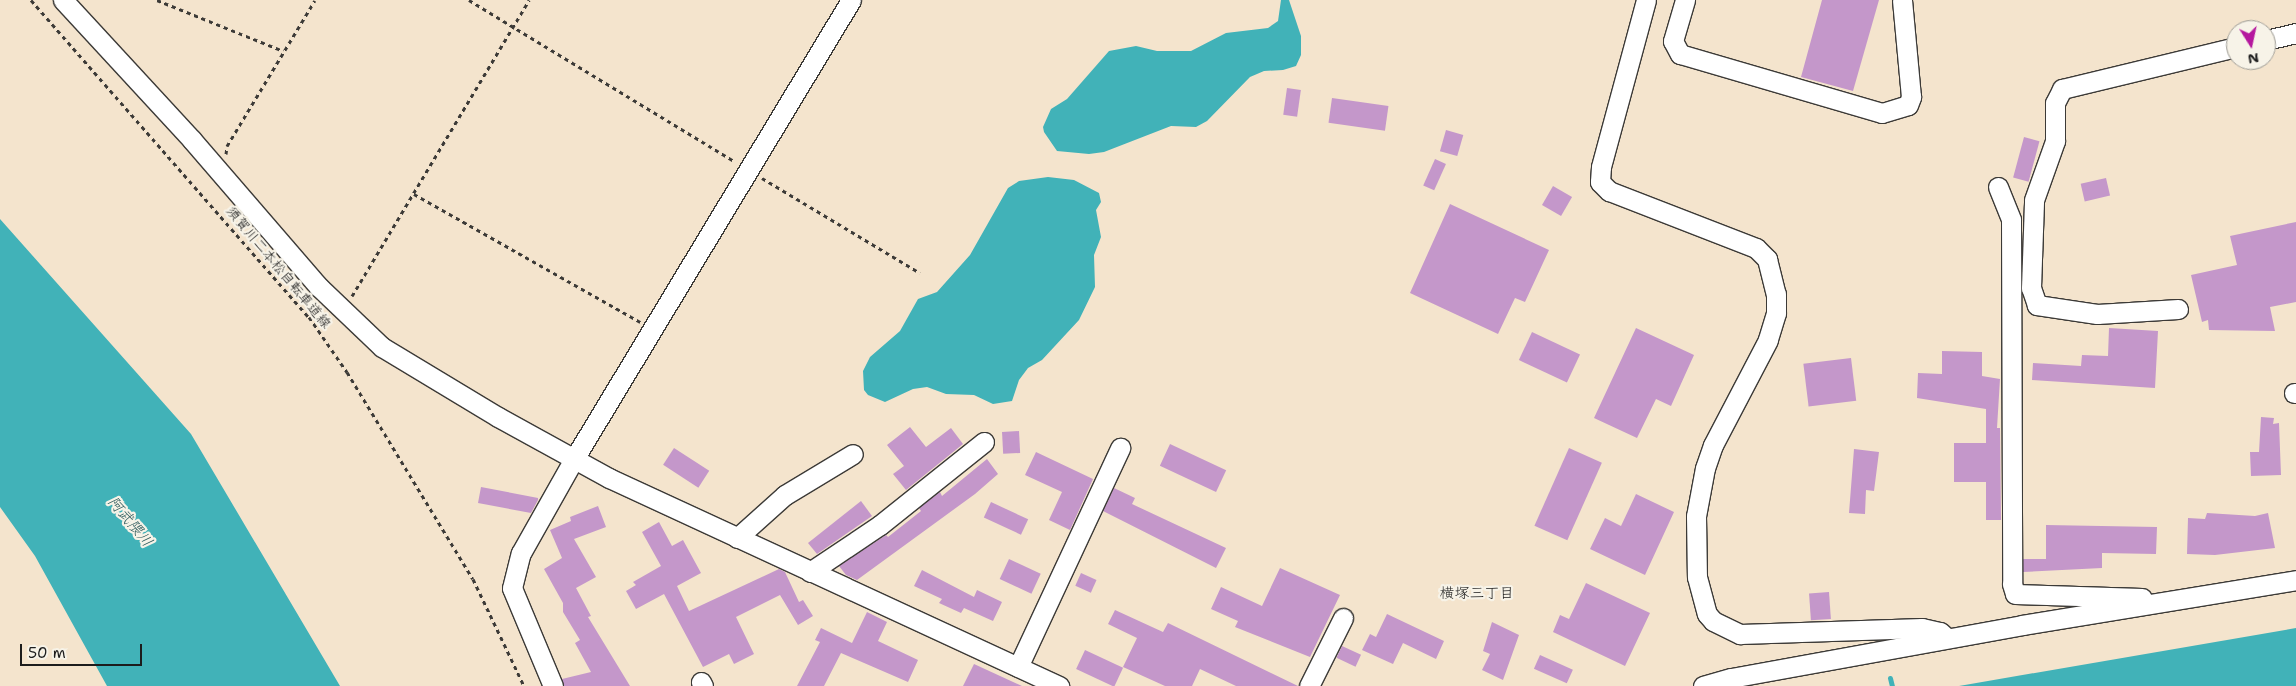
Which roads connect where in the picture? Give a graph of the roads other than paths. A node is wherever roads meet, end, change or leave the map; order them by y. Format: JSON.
{"nodes":[{"id":1,"x":63,"y":0,"type":"edge"},
{"id":2,"x":851,"y":0,"type":"edge"},
{"id":3,"x":1685,"y":0,"type":"edge"},
{"id":4,"x":1902,"y":0,"type":"edge"},
{"id":5,"x":1644,"y":1,"type":"edge"},
{"id":6,"x":2296,"y":33,"type":"edge"},
{"id":7,"x":2276,"y":38,"type":"edge"},
{"id":8,"x":2226,"y":49,"type":"edge"},
{"id":9,"x":1998,"y":187,"type":"dead end"},
{"id":10,"x":2178,"y":309,"type":"dead end"},
{"id":11,"x":984,"y":442,"type":"dead end"},
{"id":12,"x":1120,"y":448,"type":"dead end"},
{"id":13,"x":853,"y":454,"type":"dead end"},
{"id":14,"x":574,"y":459,"type":"junction"},
{"id":15,"x":737,"y":538,"type":"junction"},
{"id":16,"x":810,"y":572,"type":"junction"},
{"id":17,"x":2296,"y":580,"type":"edge"},
{"id":18,"x":2180,"y":599,"type":"junction"},
{"id":19,"x":1343,"y":618,"type":"dead end"},
{"id":20,"x":1947,"y":638,"type":"junction"},
{"id":21,"x":1018,"y":667,"type":"junction"},
{"id":22,"x":553,"y":686,"type":"edge"},
{"id":23,"x":1059,"y":686,"type":"edge"},
{"id":24,"x":1309,"y":686,"type":"edge"},
{"id":25,"x":1703,"y":686,"type":"edge"}],
"edges":[{"from":1,"to":14,"type":"street"},
{"from":2,"to":14,"type":"street"},
{"from":3,"to":4,"type":"street"},
{"from":5,"to":20,"type":"street"},
{"from":6,"to":7,"type":"street"},
{"from":8,"to":10,"type":"street"},
{"from":9,"to":18,"type":"street"},
{"from":11,"to":16,"type":"street"},
{"from":12,"to":21,"type":"street"},
{"from":13,"to":15,"type":"street"},
{"from":14,"to":15,"type":"street"},
{"from":14,"to":22,"type":"street"},
{"from":15,"to":16,"type":"street"},
{"from":16,"to":21,"type":"street"},
{"from":17,"to":18,"type":"street"},
{"from":18,"to":20,"type":"street"},
{"from":19,"to":24,"type":"street"},
{"from":20,"to":25,"type":"street"},
{"from":21,"to":23,"type":"street"}]}
